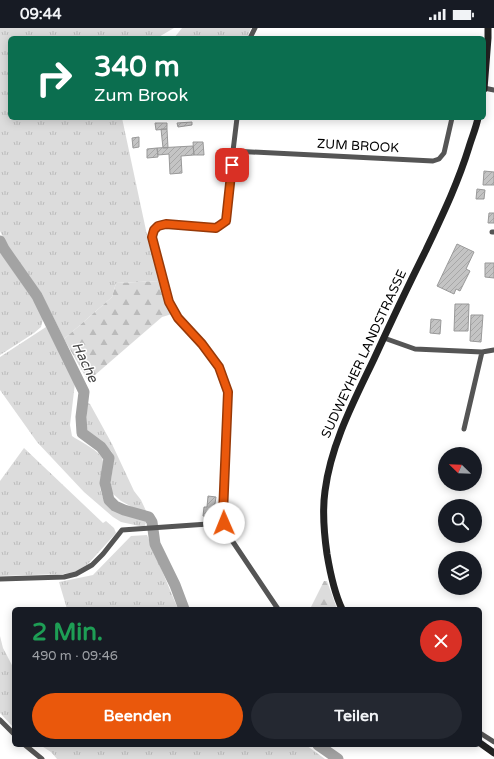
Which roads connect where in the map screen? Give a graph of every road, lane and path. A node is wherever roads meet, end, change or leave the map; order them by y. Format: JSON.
{"nodes":[{"id":1,"x":488,"y":28,"type":"edge"},
{"id":2,"x":486,"y":63,"type":"edge"},
{"id":3,"x":237,"y":120,"type":"edge"},
{"id":4,"x":452,"y":120,"type":"edge"},
{"id":5,"x":477,"y":120,"type":"edge"},
{"id":6,"x":233,"y":151,"type":"junction"},
{"id":7,"x":384,"y":338,"type":"junction"},
{"id":8,"x":494,"y":350,"type":"edge"},
{"id":9,"x":482,"y":352,"type":"junction"},
{"id":10,"x":464,"y":429,"type":"dead end"},
{"id":11,"x":225,"y":531,"type":"junction"},
{"id":12,"x":0,"y":579,"type":"edge"},
{"id":13,"x":277,"y":607,"type":"edge"},
{"id":14,"x":341,"y":607,"type":"edge"},
{"id":15,"x":0,"y":720,"type":"edge"},
{"id":16,"x":12,"y":732,"type":"edge"},
{"id":17,"x":482,"y":734,"type":"edge"},
{"id":18,"x":494,"y":742,"type":"edge"},
{"id":19,"x":482,"y":744,"type":"edge"},
{"id":20,"x":27,"y":747,"type":"edge"},
{"id":21,"x":494,"y":752,"type":"edge"},
{"id":22,"x":42,"y":759,"type":"edge"}],
"edges":[{"from":1,"to":2,"type":"main road"},
{"from":3,"to":6,"type":"street"},
{"from":4,"to":6,"type":"street","name":"ZUM BROOK"},
{"from":5,"to":7,"type":"main road","name":"SUDWEYHER LANDSTRASSE"},
{"from":6,"to":11,"type":"street"},
{"from":7,"to":9,"type":"street"},
{"from":7,"to":14,"type":"main road","name":"SUDWEYHER LANDSTRASSE"},
{"from":8,"to":9,"type":"street"},
{"from":9,"to":10,"type":"street"},
{"from":11,"to":12,"type":"street"},
{"from":11,"to":13,"type":"street"},
{"from":15,"to":16,"type":"street"},
{"from":17,"to":18,"type":"street"},
{"from":19,"to":21,"type":"main road"},
{"from":20,"to":22,"type":"street"}]}
